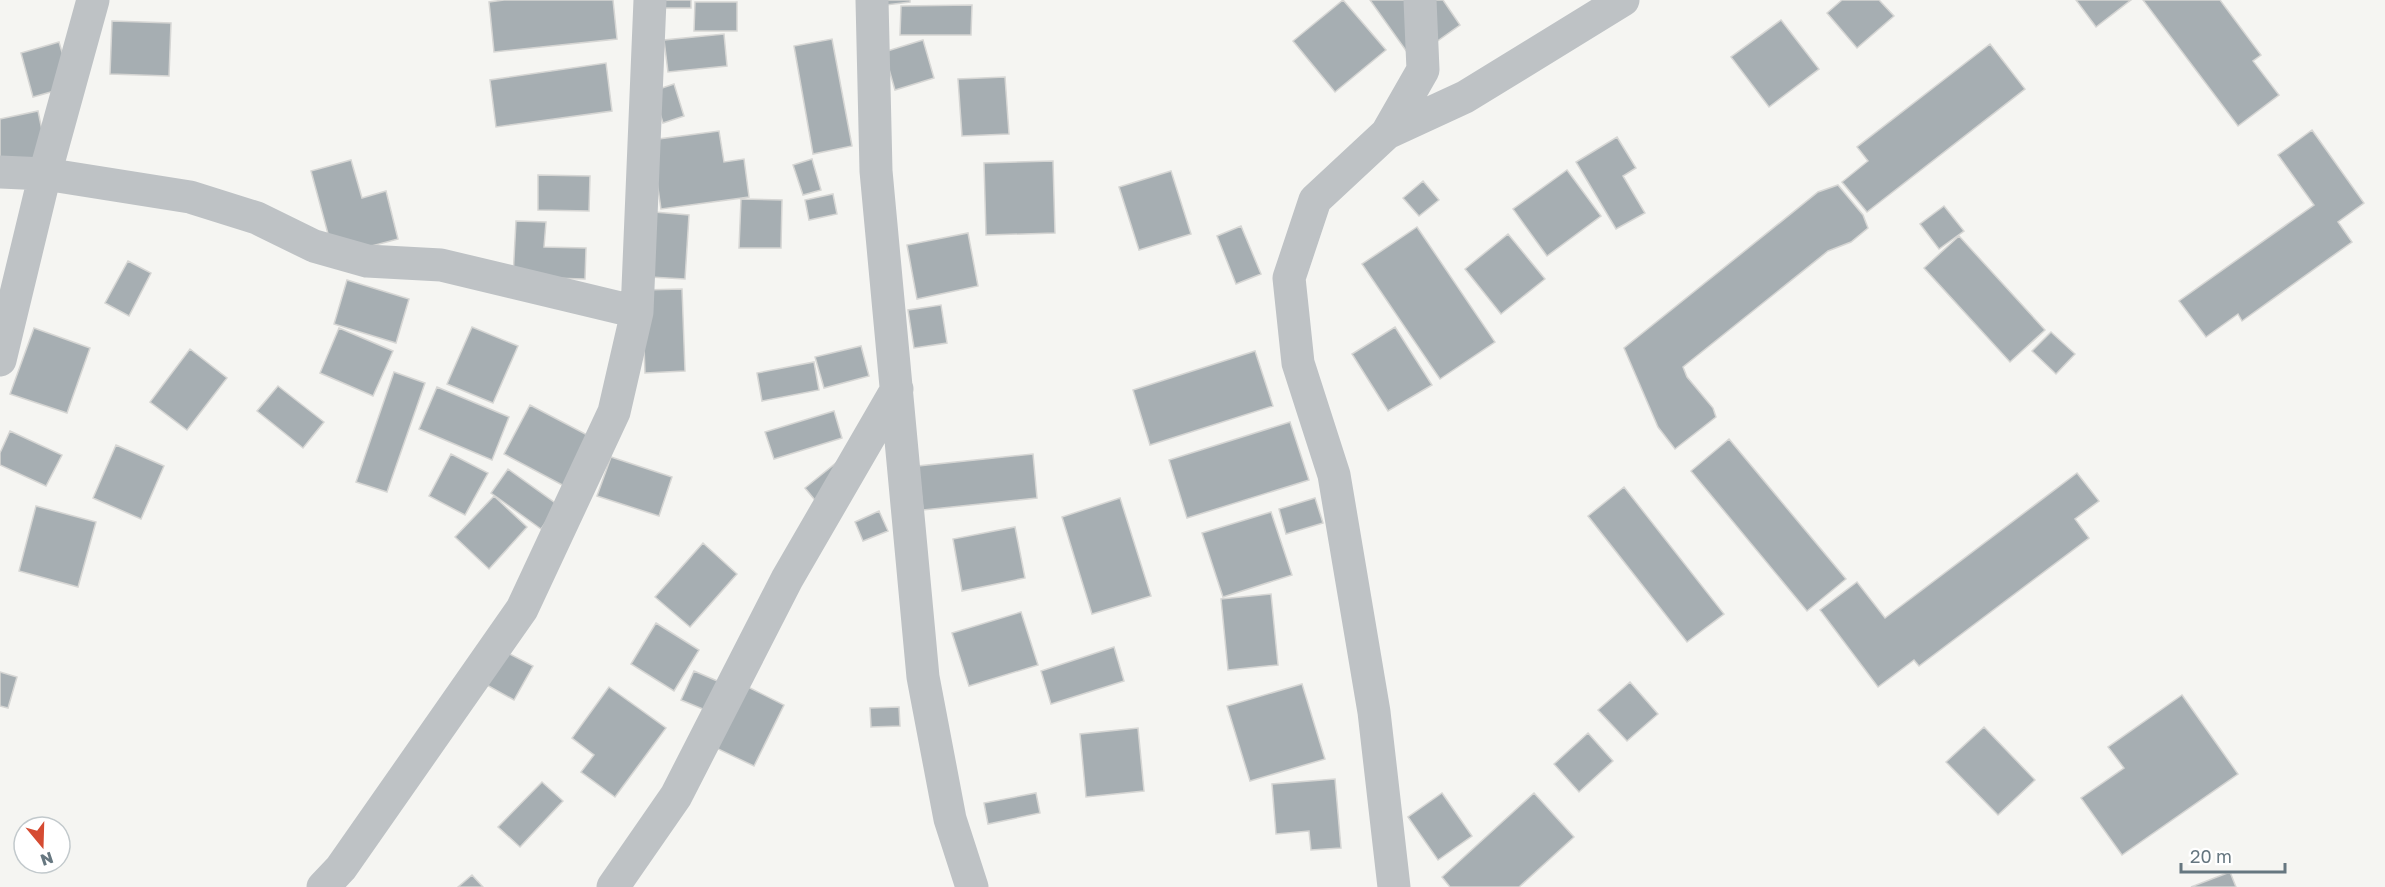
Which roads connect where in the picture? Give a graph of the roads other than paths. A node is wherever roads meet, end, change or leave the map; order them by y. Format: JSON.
{"nodes":[{"id":1,"x":93,"y":0,"type":"edge"},
{"id":2,"x":650,"y":0,"type":"edge"},
{"id":3,"x":872,"y":0,"type":"edge"},
{"id":4,"x":1420,"y":0,"type":"edge"},
{"id":5,"x":1623,"y":0,"type":"edge"},
{"id":6,"x":1387,"y":134,"type":"junction"},
{"id":7,"x":0,"y":172,"type":"edge"},
{"id":8,"x":45,"y":174,"type":"junction"},
{"id":9,"x":638,"y":312,"type":"junction"},
{"id":10,"x":0,"y":360,"type":"edge"},
{"id":11,"x":897,"y":389,"type":"junction"},
{"id":12,"x":323,"y":887,"type":"edge"},
{"id":13,"x":613,"y":887,"type":"edge"},
{"id":14,"x":972,"y":887,"type":"edge"},
{"id":15,"x":1394,"y":887,"type":"edge"}],
"edges":[{"from":1,"to":8,"type":"street"},
{"from":2,"to":9,"type":"street"},
{"from":3,"to":11,"type":"street"},
{"from":4,"to":6,"type":"street"},
{"from":5,"to":6,"type":"street"},
{"from":6,"to":15,"type":"street"},
{"from":7,"to":8,"type":"street"},
{"from":8,"to":9,"type":"street"},
{"from":8,"to":10,"type":"street"},
{"from":9,"to":12,"type":"street"},
{"from":11,"to":13,"type":"street"},
{"from":11,"to":14,"type":"street"}]}
